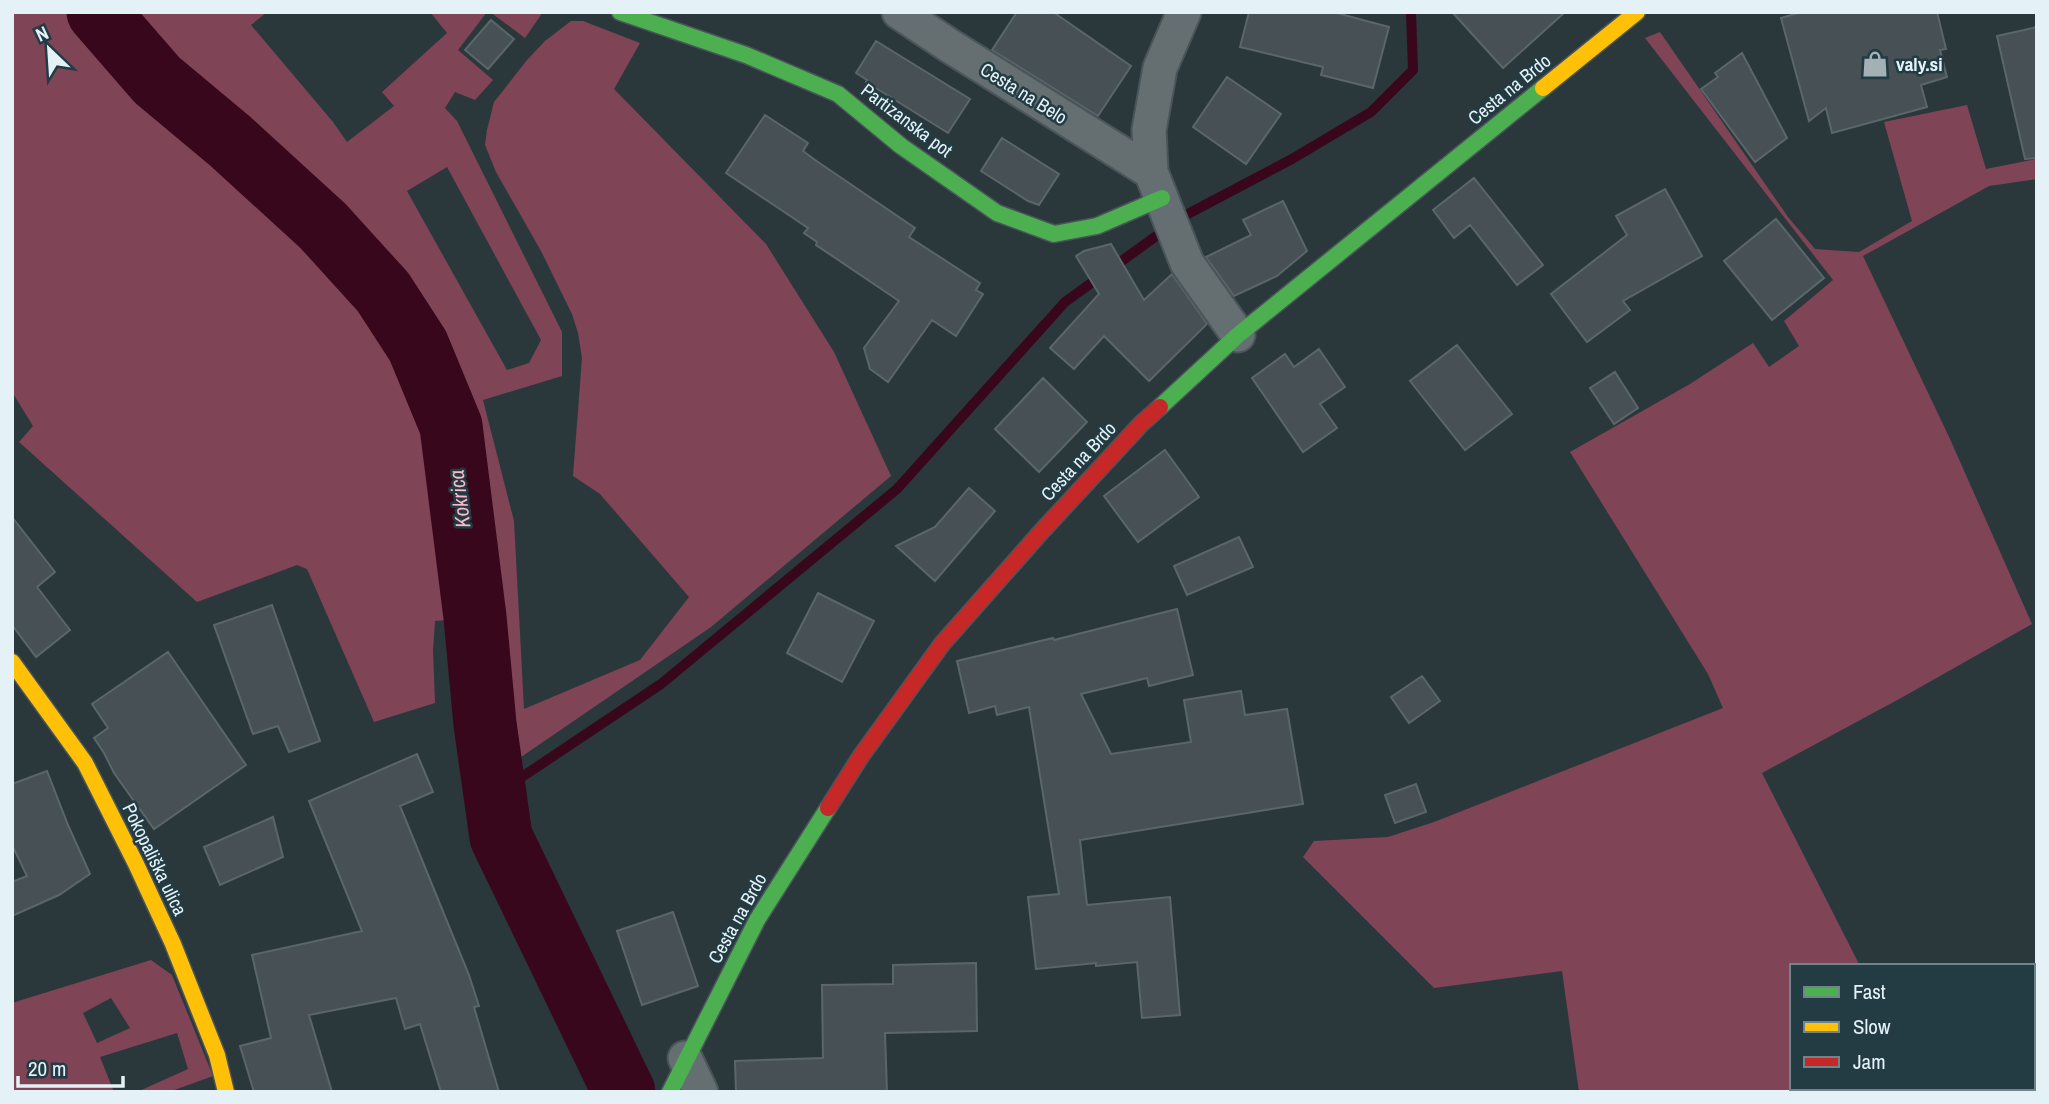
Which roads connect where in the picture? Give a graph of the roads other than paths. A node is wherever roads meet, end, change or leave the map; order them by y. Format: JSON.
{"nodes":[{"id":1,"x":620,"y":12,"type":"edge"},
{"id":2,"x":899,"y":12,"type":"edge"},
{"id":3,"x":1184,"y":12,"type":"edge"},
{"id":4,"x":1637,"y":12,"type":"edge"},
{"id":5,"x":1156,"y":185,"type":"junction"},
{"id":6,"x":1238,"y":335,"type":"junction"},
{"id":7,"x":12,"y":662,"type":"edge"},
{"id":8,"x":685,"y":1058,"type":"junction"},
{"id":9,"x":226,"y":1092,"type":"edge"},
{"id":10,"x":670,"y":1092,"type":"edge"},
{"id":11,"x":701,"y":1092,"type":"edge"}],
"edges":[{"from":1,"to":5,"type":"street","name":"Partizanska pot"},
{"from":2,"to":5,"type":"street","name":"Cesta na Belo"},
{"from":3,"to":5,"type":"street"},
{"from":4,"to":6,"type":"street","name":"Cesta na Brdo"},
{"from":5,"to":6,"type":"street"},
{"from":6,"to":8,"type":"street","name":"Cesta na Brdo"},
{"from":7,"to":9,"type":"street","name":"Pokopališka ulica"},
{"from":8,"to":10,"type":"street","name":"Cesta na Brdo"},
{"from":8,"to":11,"type":"street"}]}
